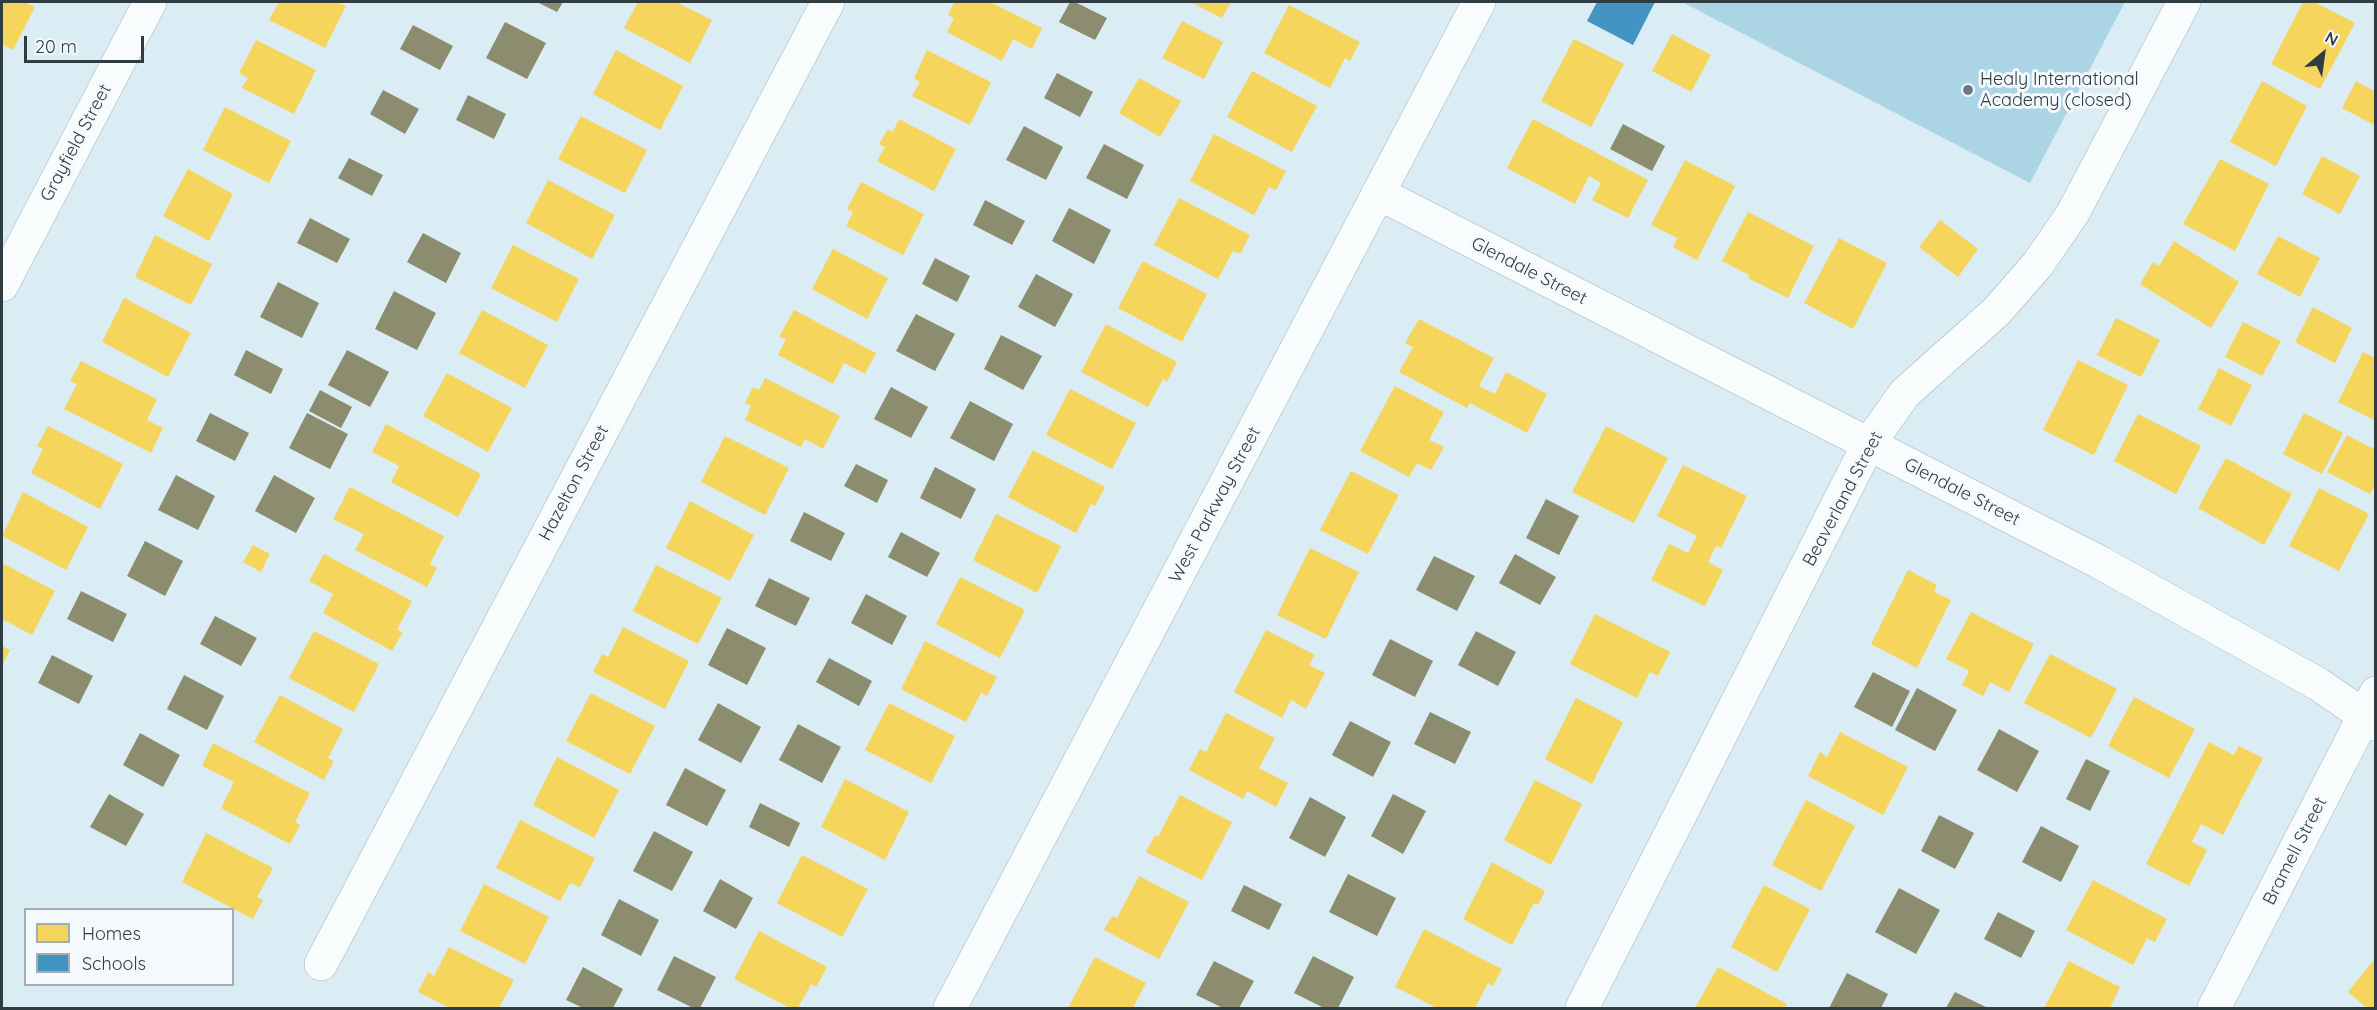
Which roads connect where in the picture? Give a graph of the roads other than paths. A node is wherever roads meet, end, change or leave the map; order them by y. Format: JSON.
{"nodes":[{"id":1,"x":150,"y":2,"type":"edge"},
{"id":2,"x":828,"y":2,"type":"edge"},
{"id":3,"x":1476,"y":2,"type":"edge"},
{"id":4,"x":2184,"y":2,"type":"edge"},
{"id":5,"x":1378,"y":193,"type":"junction"},
{"id":6,"x":2,"y":285,"type":"edge"},
{"id":7,"x":1868,"y":445,"type":"junction"},
{"id":8,"x":2372,"y":711,"type":"edge"},
{"id":9,"x":321,"y":964,"type":"dead end"},
{"id":10,"x":950,"y":1008,"type":"edge"},
{"id":11,"x":1582,"y":1008,"type":"edge"},
{"id":12,"x":2214,"y":1008,"type":"edge"}],
"edges":[{"from":1,"to":6,"type":"street","name":"Grayfield Street"},
{"from":2,"to":9,"type":"street","name":"Hazelton Street"},
{"from":3,"to":5,"type":"street","name":"West Parkway Street"},
{"from":4,"to":7,"type":"street","name":"Beaverland Street"},
{"from":5,"to":7,"type":"street","name":"Glendale Street"},
{"from":5,"to":10,"type":"street","name":"West Parkway Street"},
{"from":7,"to":8,"type":"street","name":"Glendale Street"},
{"from":7,"to":11,"type":"street","name":"Beaverland Street"},
{"from":8,"to":12,"type":"street","name":"Bramell Street"}]}
